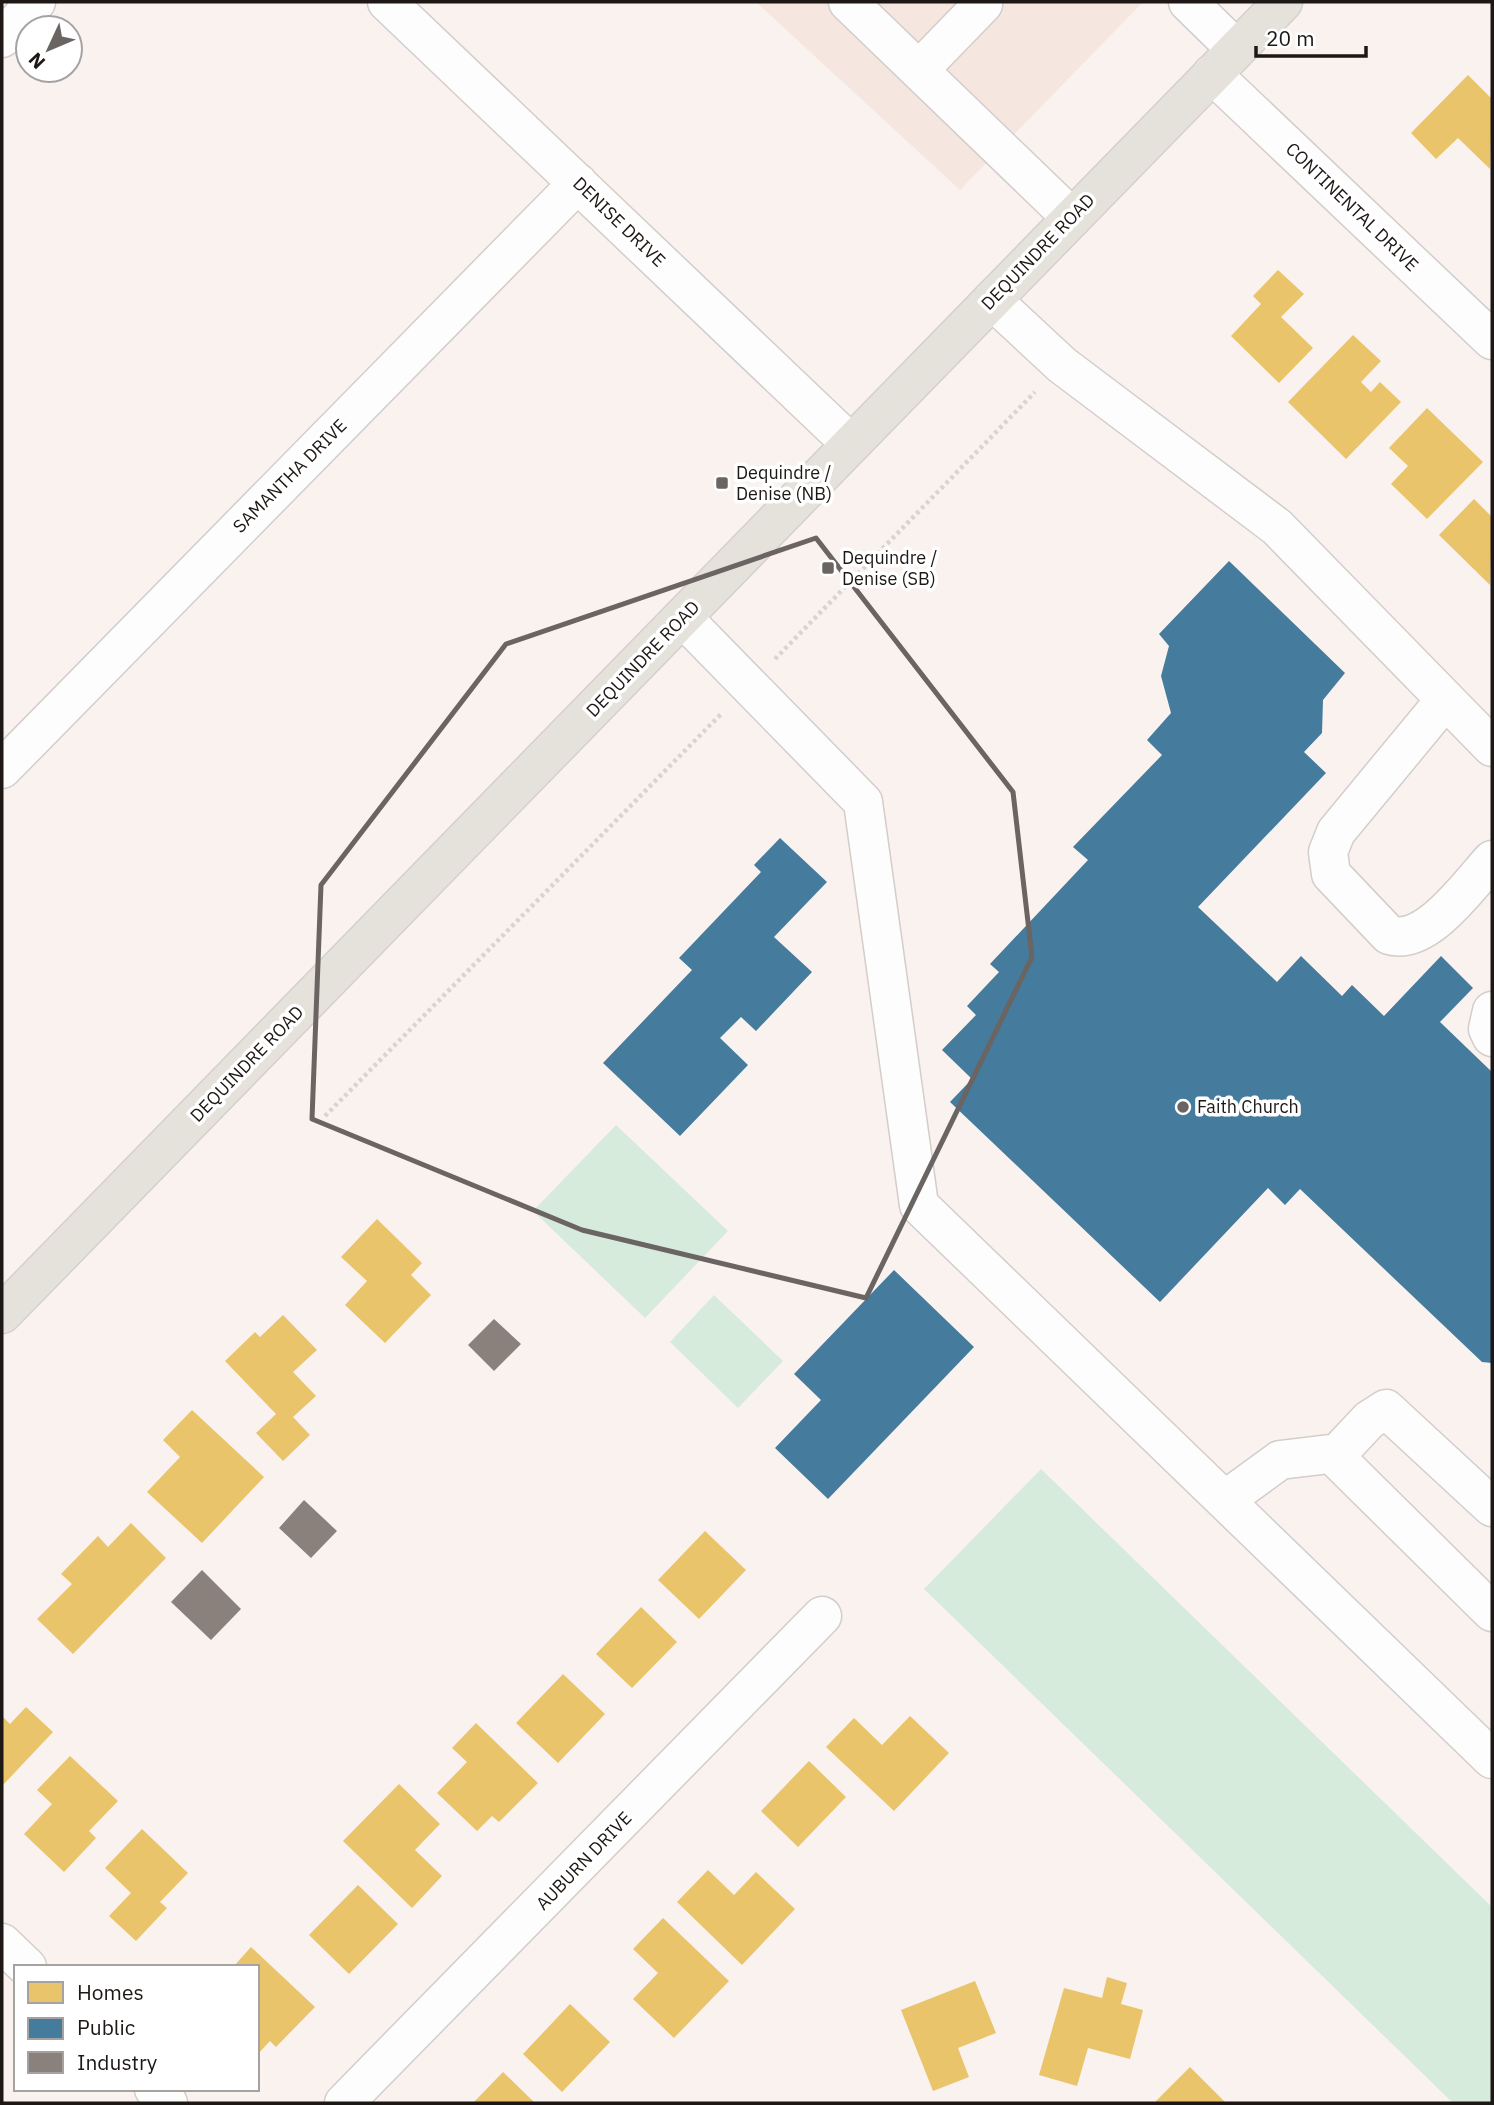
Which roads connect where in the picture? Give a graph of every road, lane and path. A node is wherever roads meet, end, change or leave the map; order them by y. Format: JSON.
{"nodes":[{"id":1,"x":36,"y":2,"type":"edge"},
{"id":2,"x":387,"y":2,"type":"edge"},
{"id":3,"x":848,"y":2,"type":"edge"},
{"id":4,"x":1188,"y":2,"type":"edge"},
{"id":5,"x":1283,"y":2,"type":"edge"},
{"id":6,"x":983,"y":4,"type":"dead end"},
{"id":7,"x":2,"y":38,"type":"edge"},
{"id":8,"x":1224,"y":62,"type":"junction"},
{"id":9,"x":919,"y":70,"type":"junction"},
{"id":10,"x":578,"y":183,"type":"junction"},
{"id":11,"x":1072,"y":218,"type":"junction"},
{"id":12,"x":992,"y":300,"type":"junction"},
{"id":13,"x":1492,"y":340,"type":"edge"},
{"id":14,"x":1043,"y":383,"type":"dead end"},
{"id":15,"x":851,"y":444,"type":"junction"},
{"id":16,"x":683,"y":618,"type":"junction"},
{"id":17,"x":766,"y":668,"type":"dead end"},
{"id":18,"x":1445,"y":700,"type":"junction"},
{"id":19,"x":724,"y":711,"type":"dead end"},
{"id":20,"x":1492,"y":747,"type":"edge"},
{"id":21,"x":2,"y":769,"type":"edge"},
{"id":22,"x":1492,"y":860,"type":"edge"},
{"id":23,"x":1492,"y":1011,"type":"edge"},
{"id":24,"x":1492,"y":1037,"type":"edge"},
{"id":25,"x":325,"y":1116,"type":"dead end"},
{"id":26,"x":2,"y":1314,"type":"edge"},
{"id":27,"x":1332,"y":1454,"type":"junction"},
{"id":28,"x":1225,"y":1500,"type":"junction"},
{"id":29,"x":1492,"y":1507,"type":"edge"},
{"id":30,"x":1492,"y":1612,"type":"edge"},
{"id":31,"x":822,"y":1616,"type":"dead end"},
{"id":32,"x":1492,"y":1759,"type":"edge"},
{"id":33,"x":2,"y":1943,"type":"edge"},
{"id":34,"x":25,"y":1965,"type":"edge"},
{"id":35,"x":344,"y":2103,"type":"edge"}],
"edges":[{"from":1,"to":7,"type":"street"},
{"from":2,"to":10,"type":"street","name":"DENISE DRIVE"},
{"from":3,"to":9,"type":"street"},
{"from":4,"to":8,"type":"street","name":"CONTINENTAL DRIVE"},
{"from":5,"to":8,"type":"main road","name":"DEQUINDRE ROAD"},
{"from":6,"to":9,"type":"street"},
{"from":8,"to":11,"type":"main road","name":"DEQUINDRE ROAD"},
{"from":8,"to":13,"type":"street","name":"CONTINENTAL DRIVE"},
{"from":9,"to":11,"type":"street"},
{"from":10,"to":15,"type":"street","name":"DENISE DRIVE"},
{"from":10,"to":21,"type":"street","name":"SAMANTHA DRIVE"},
{"from":11,"to":12,"type":"main road","name":"DEQUINDRE ROAD"},
{"from":12,"to":15,"type":"main road","name":"DEQUINDRE ROAD"},
{"from":12,"to":18,"type":"street"},
{"from":14,"to":17,"type":"path"},
{"from":15,"to":16,"type":"main road","name":"DEQUINDRE ROAD"},
{"from":16,"to":26,"type":"main road","name":"DEQUINDRE ROAD"},
{"from":16,"to":28,"type":"street"},
{"from":18,"to":20,"type":"street"},
{"from":18,"to":22,"type":"street"},
{"from":19,"to":25,"type":"path"},
{"from":23,"to":24,"type":"street"},
{"from":27,"to":28,"type":"street"},
{"from":27,"to":29,"type":"street"},
{"from":27,"to":30,"type":"street"},
{"from":28,"to":32,"type":"street"},
{"from":31,"to":35,"type":"street","name":"AUBURN DRIVE"},
{"from":33,"to":34,"type":"street"}]}
